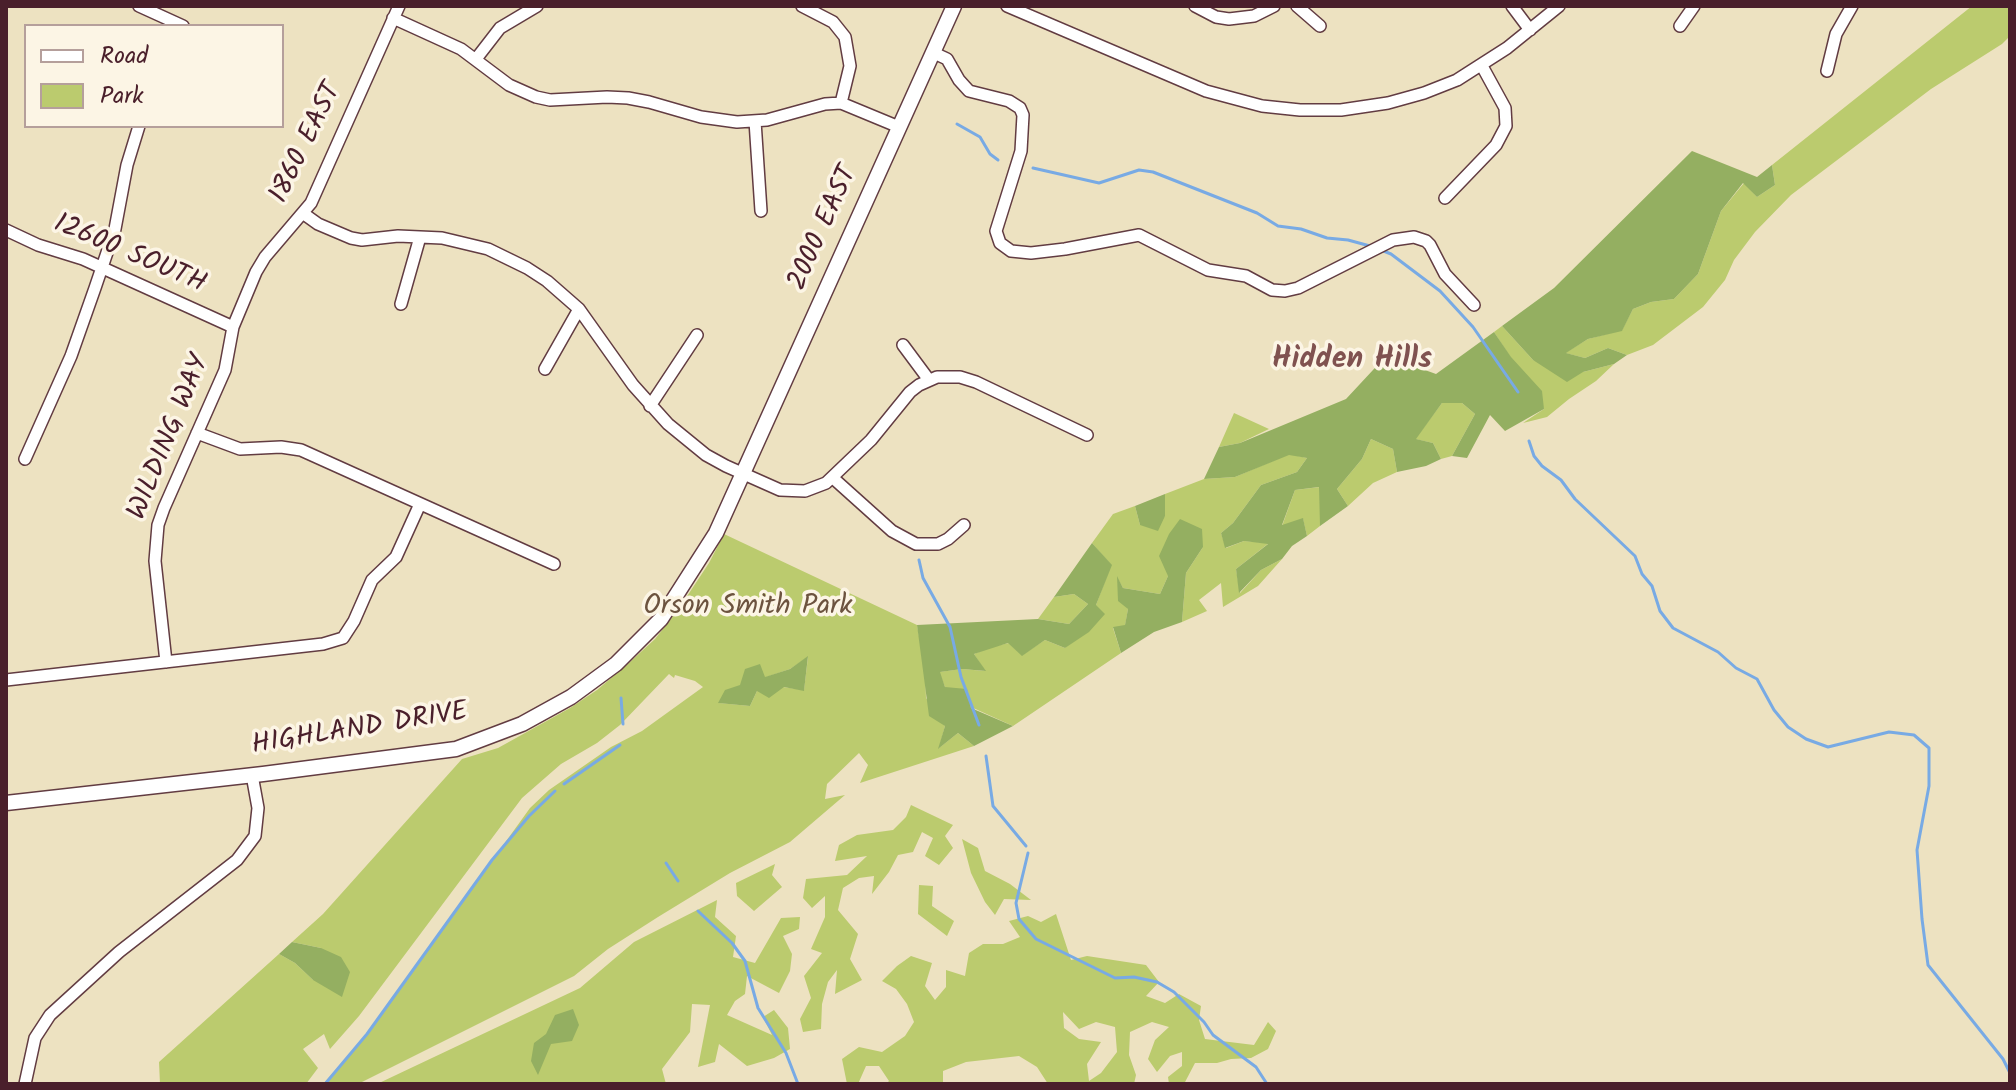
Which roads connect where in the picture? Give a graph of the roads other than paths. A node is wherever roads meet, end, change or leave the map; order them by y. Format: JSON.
{"nodes":[{"id":1,"x":139,"y":6,"type":"edge"},
{"id":2,"x":537,"y":6,"type":"edge"},
{"id":3,"x":802,"y":6,"type":"edge"},
{"id":4,"x":954,"y":6,"type":"edge"},
{"id":5,"x":1007,"y":6,"type":"edge"},
{"id":6,"x":1195,"y":6,"type":"edge"},
{"id":7,"x":1274,"y":6,"type":"edge"},
{"id":8,"x":1297,"y":6,"type":"edge"},
{"id":9,"x":1512,"y":6,"type":"edge"},
{"id":10,"x":1559,"y":6,"type":"edge"},
{"id":11,"x":1694,"y":6,"type":"edge"},
{"id":12,"x":1852,"y":6,"type":"edge"},
{"id":13,"x":396,"y":12,"type":"edge"},
{"id":14,"x":179,"y":24,"type":"edge"},
{"id":15,"x":1320,"y":26,"type":"dead end"},
{"id":16,"x":1680,"y":26,"type":"dead end"},
{"id":17,"x":1530,"y":30,"type":"junction"},
{"id":18,"x":934,"y":53,"type":"junction"},
{"id":19,"x":476,"y":59,"type":"junction"},
{"id":20,"x":1482,"y":66,"type":"junction"},
{"id":21,"x":1827,"y":71,"type":"dead end"},
{"id":22,"x":841,"y":103,"type":"junction"},
{"id":23,"x":755,"y":121,"type":"junction"},
{"id":24,"x":899,"y":127,"type":"junction"},
{"id":25,"x":138,"y":128,"type":"edge"},
{"id":26,"x":1445,"y":198,"type":"dead end"},
{"id":27,"x":761,"y":211,"type":"dead end"},
{"id":28,"x":304,"y":214,"type":"junction"},
{"id":29,"x":6,"y":230,"type":"edge"},
{"id":30,"x":420,"y":237,"type":"junction"},
{"id":31,"x":102,"y":268,"type":"junction"},
{"id":32,"x":401,"y":304,"type":"dead end"},
{"id":33,"x":1474,"y":305,"type":"dead end"},
{"id":34,"x":579,"y":309,"type":"junction"},
{"id":35,"x":233,"y":327,"type":"junction"},
{"id":36,"x":697,"y":335,"type":"dead end"},
{"id":37,"x":903,"y":345,"type":"dead end"},
{"id":38,"x":545,"y":369,"type":"dead end"},
{"id":39,"x":929,"y":380,"type":"junction"},
{"id":40,"x":650,"y":406,"type":"junction"},
{"id":41,"x":197,"y":433,"type":"junction"},
{"id":42,"x":1087,"y":435,"type":"dead end"},
{"id":43,"x":25,"y":459,"type":"dead end"},
{"id":44,"x":743,"y":474,"type":"junction"},
{"id":45,"x":833,"y":478,"type":"junction"},
{"id":46,"x":420,"y":504,"type":"junction"},
{"id":47,"x":964,"y":525,"type":"dead end"},
{"id":48,"x":554,"y":564,"type":"dead end"},
{"id":49,"x":166,"y":662,"type":"junction"},
{"id":50,"x":6,"y":680,"type":"edge"},
{"id":51,"x":252,"y":775,"type":"junction"},
{"id":52,"x":6,"y":803,"type":"edge"},
{"id":53,"x":25,"y":1084,"type":"edge"}],
"edges":[{"from":1,"to":14,"type":"street"},
{"from":2,"to":19,"type":"street"},
{"from":3,"to":22,"type":"street"},
{"from":4,"to":18,"type":"street","name":"2000 EAST"},
{"from":5,"to":20,"type":"street"},
{"from":6,"to":7,"type":"street"},
{"from":8,"to":15,"type":"street"},
{"from":9,"to":17,"type":"street"},
{"from":10,"to":17,"type":"street"},
{"from":11,"to":16,"type":"street"},
{"from":12,"to":21,"type":"street"},
{"from":13,"to":19,"type":"street"},
{"from":13,"to":28,"type":"street","name":"1860 EAST"},
{"from":17,"to":20,"type":"street"},
{"from":18,"to":24,"type":"street","name":"2000 EAST"},
{"from":18,"to":33,"type":"street"},
{"from":19,"to":23,"type":"street"},
{"from":20,"to":26,"type":"street"},
{"from":22,"to":23,"type":"street"},
{"from":22,"to":24,"type":"street"},
{"from":23,"to":27,"type":"street"},
{"from":24,"to":44,"type":"street","name":"2000 EAST"},
{"from":25,"to":31,"type":"street"},
{"from":28,"to":30,"type":"street"},
{"from":28,"to":35,"type":"street","name":"1860 EAST"},
{"from":29,"to":31,"type":"street","name":"12600 SOUTH"},
{"from":30,"to":32,"type":"street"},
{"from":30,"to":34,"type":"street"},
{"from":31,"to":35,"type":"street","name":"12600 SOUTH"},
{"from":31,"to":43,"type":"street"},
{"from":34,"to":38,"type":"street"},
{"from":34,"to":40,"type":"street"},
{"from":35,"to":41,"type":"street","name":"WILDING WAY"},
{"from":36,"to":40,"type":"street"},
{"from":37,"to":39,"type":"street"},
{"from":39,"to":42,"type":"street"},
{"from":39,"to":45,"type":"street"},
{"from":40,"to":44,"type":"street"},
{"from":41,"to":46,"type":"street"},
{"from":41,"to":49,"type":"street","name":"WILDING WAY"},
{"from":44,"to":45,"type":"street"},
{"from":44,"to":51,"type":"street","name":"HIGHLAND DRIVE"},
{"from":45,"to":47,"type":"street"},
{"from":46,"to":48,"type":"street"},
{"from":46,"to":49,"type":"street"},
{"from":49,"to":50,"type":"street"},
{"from":51,"to":52,"type":"street","name":"HIGHLAND DRIVE"},
{"from":51,"to":53,"type":"street"}]}
